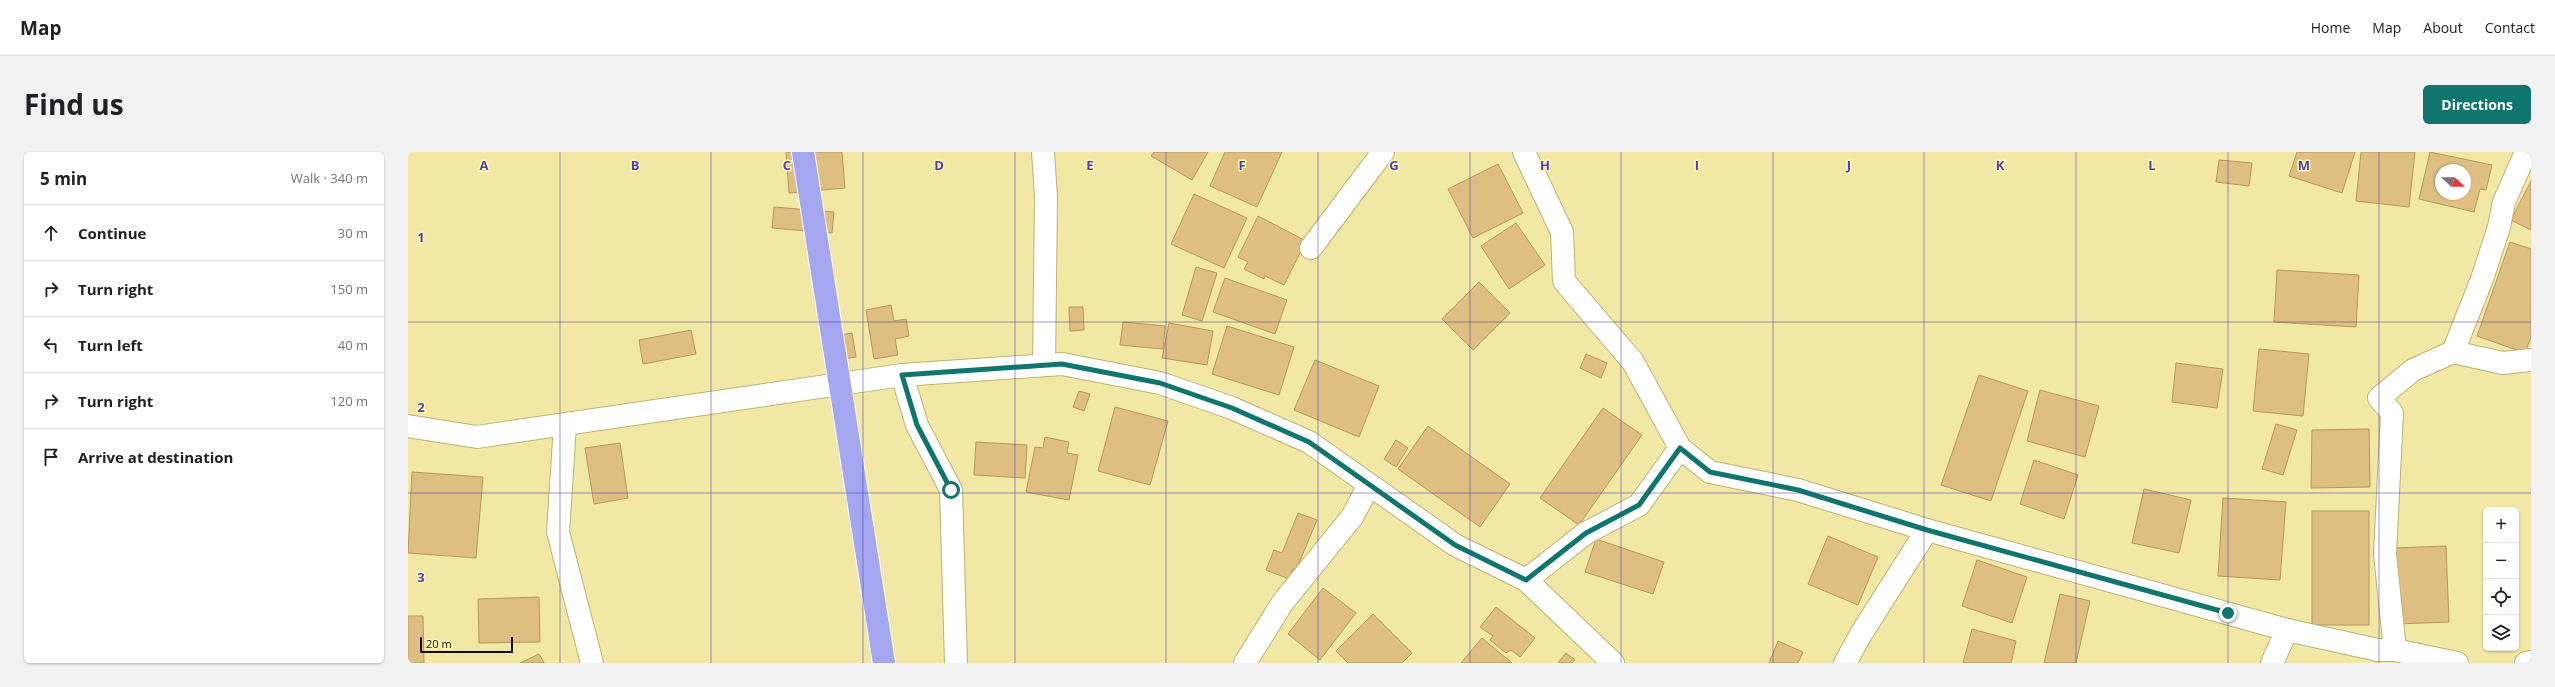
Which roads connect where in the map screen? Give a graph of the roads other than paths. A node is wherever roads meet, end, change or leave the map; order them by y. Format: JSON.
{"nodes":[{"id":1,"x":803,"y":152,"type":"edge"},
{"id":2,"x":1044,"y":152,"type":"edge"},
{"id":3,"x":1383,"y":152,"type":"edge"},
{"id":4,"x":1524,"y":152,"type":"edge"},
{"id":5,"x":2526,"y":152,"type":"edge"},
{"id":6,"x":1311,"y":248,"type":"dead end"},
{"id":7,"x":2453,"y":352,"type":"junction"},
{"id":8,"x":2531,"y":360,"type":"edge"},
{"id":9,"x":1044,"y":365,"type":"junction"},
{"id":10,"x":902,"y":375,"type":"junction"},
{"id":11,"x":565,"y":425,"type":"junction"},
{"id":12,"x":408,"y":426,"type":"edge"},
{"id":13,"x":1680,"y":448,"type":"junction"},
{"id":14,"x":1369,"y":484,"type":"junction"},
{"id":15,"x":1927,"y":530,"type":"junction"},
{"id":16,"x":1526,"y":580,"type":"junction"},
{"id":17,"x":2287,"y":630,"type":"junction"},
{"id":18,"x":2395,"y":650,"type":"junction"},
{"id":19,"x":2368,"y":656,"type":"edge"},
{"id":20,"x":2531,"y":662,"type":"edge"},
{"id":21,"x":592,"y":663,"type":"edge"},
{"id":22,"x":884,"y":663,"type":"edge"},
{"id":23,"x":956,"y":663,"type":"edge"},
{"id":24,"x":1245,"y":663,"type":"edge"},
{"id":25,"x":1613,"y":663,"type":"edge"},
{"id":26,"x":1845,"y":663,"type":"edge"},
{"id":27,"x":2272,"y":663,"type":"edge"},
{"id":28,"x":2457,"y":663,"type":"edge"},
{"id":29,"x":2526,"y":663,"type":"edge"}],
"edges":[{"from":1,"to":22,"type":"highway"},
{"from":2,"to":9,"type":"street"},
{"from":3,"to":6,"type":"street"},
{"from":4,"to":13,"type":"street"},
{"from":5,"to":7,"type":"street"},
{"from":7,"to":8,"type":"street"},
{"from":7,"to":18,"type":"street"},
{"from":9,"to":10,"type":"street"},
{"from":9,"to":14,"type":"street"},
{"from":10,"to":11,"type":"street"},
{"from":10,"to":23,"type":"street"},
{"from":11,"to":12,"type":"street"},
{"from":11,"to":21,"type":"street"},
{"from":13,"to":15,"type":"street"},
{"from":13,"to":16,"type":"street"},
{"from":14,"to":16,"type":"street"},
{"from":14,"to":24,"type":"street"},
{"from":15,"to":17,"type":"street"},
{"from":15,"to":26,"type":"street"},
{"from":16,"to":25,"type":"street"},
{"from":17,"to":19,"type":"street"},
{"from":17,"to":27,"type":"street"},
{"from":18,"to":19,"type":"street"},
{"from":18,"to":28,"type":"street"},
{"from":20,"to":29,"type":"street"}]}
